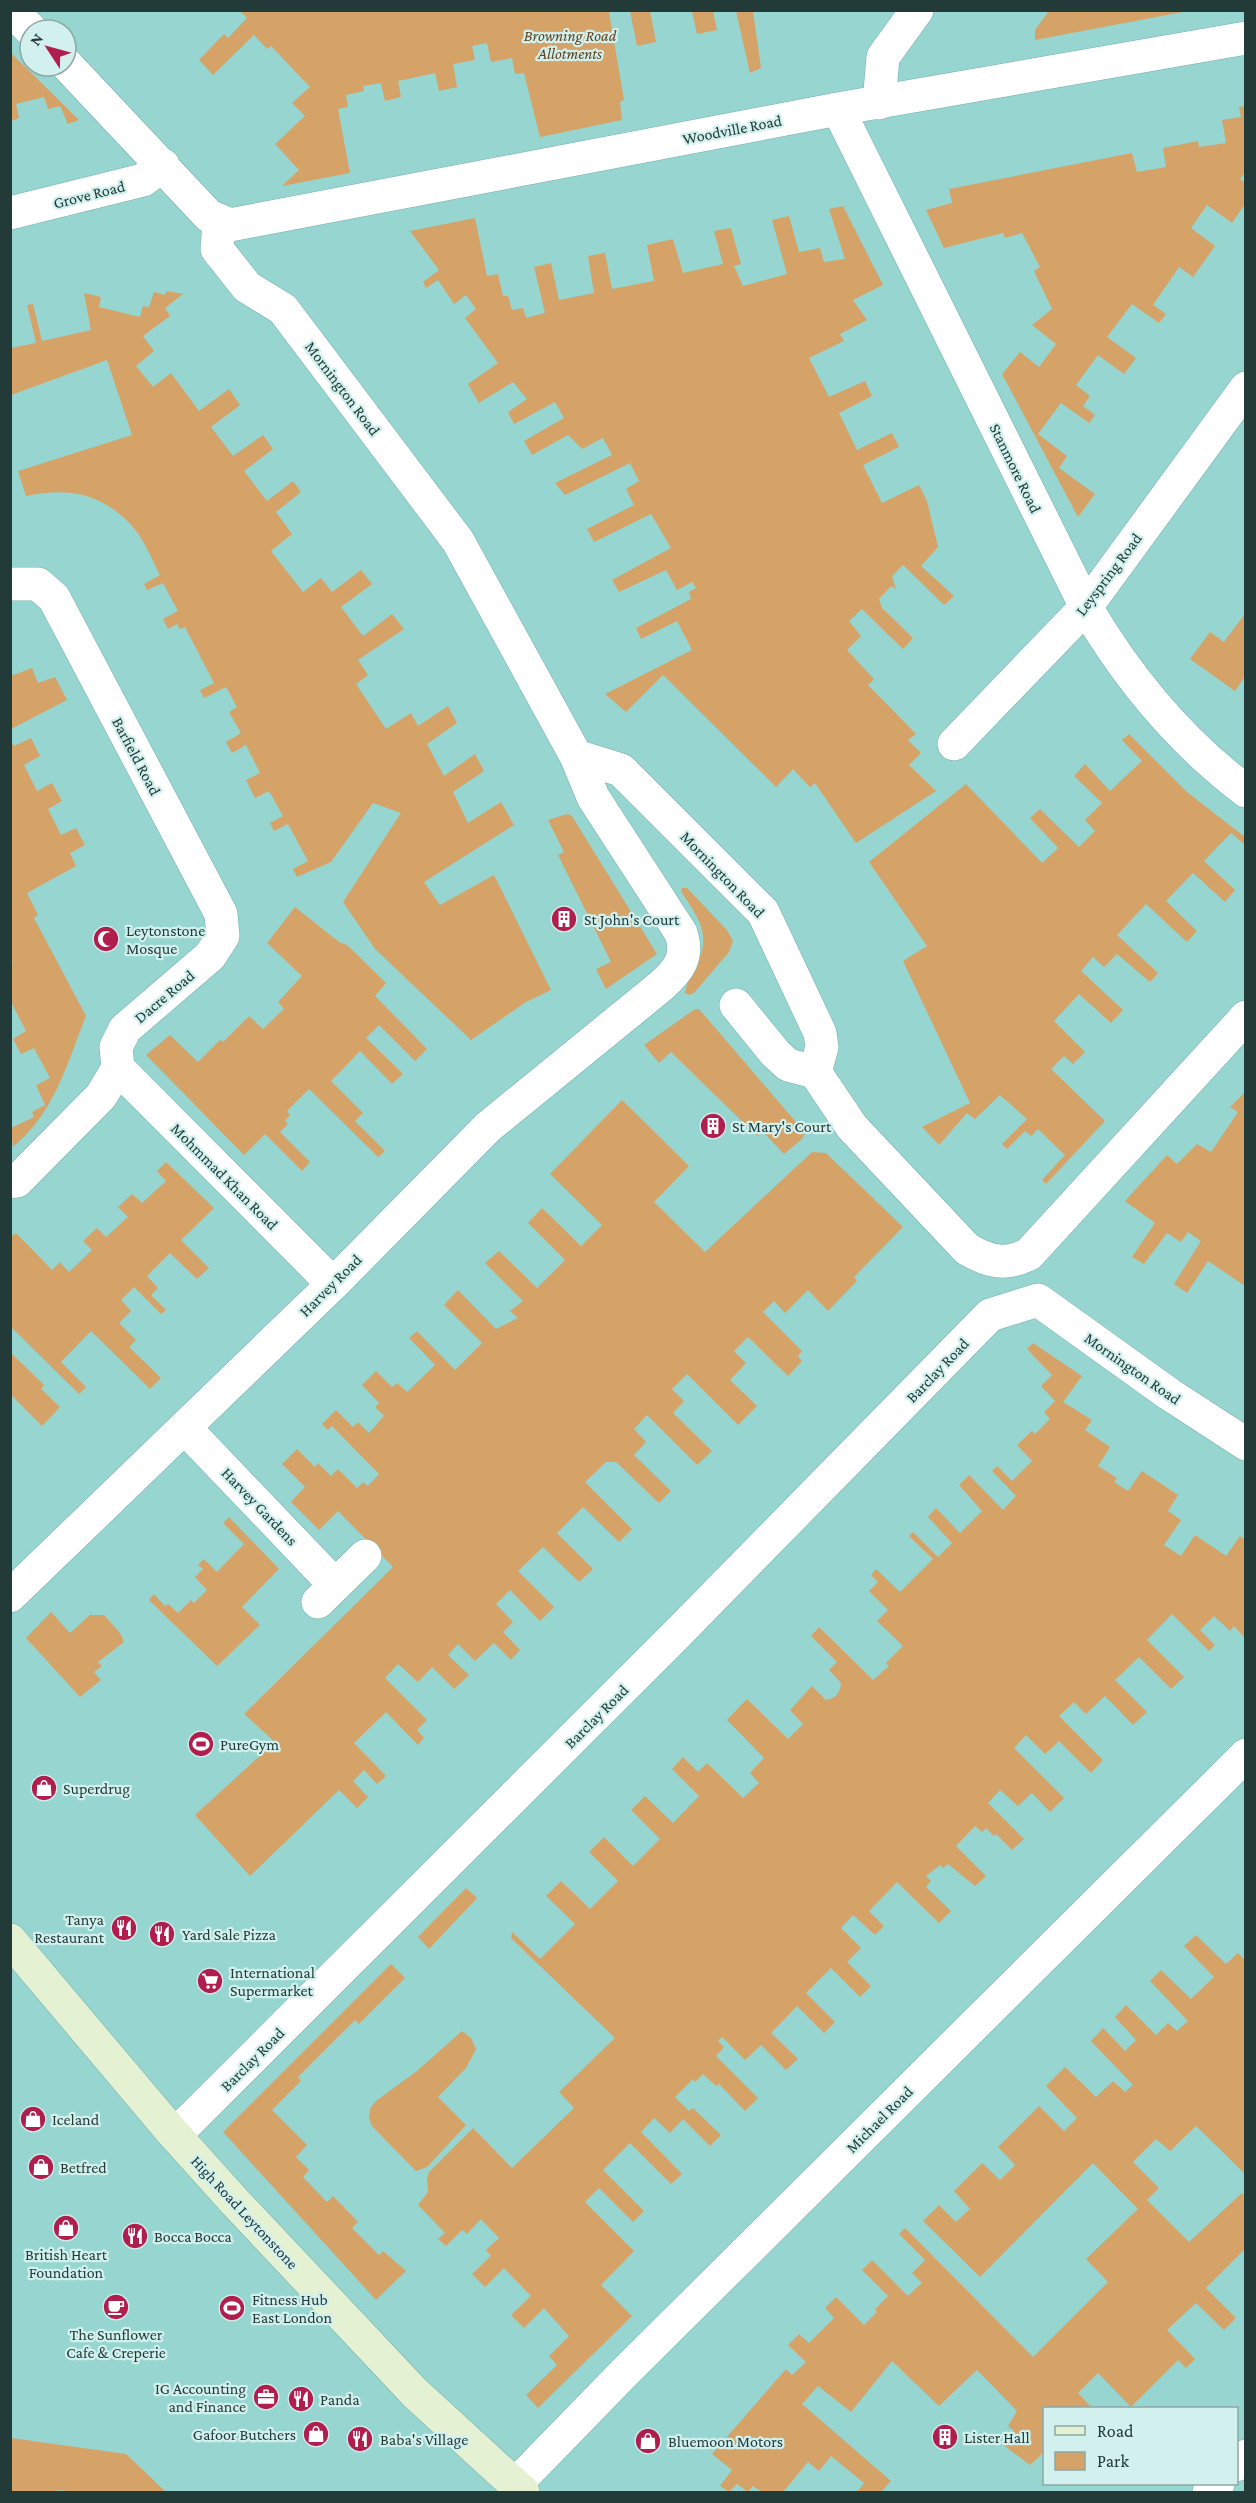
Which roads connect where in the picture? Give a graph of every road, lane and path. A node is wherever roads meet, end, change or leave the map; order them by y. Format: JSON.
{"nodes":[{"id":1,"x":917,"y":10,"type":"edge"},
{"id":2,"x":1245,"y":38,"type":"edge"},
{"id":3,"x":78,"y":76,"type":"edge"},
{"id":4,"x":879,"y":103,"type":"junction"},
{"id":5,"x":838,"y":109,"type":"junction"},
{"id":6,"x":163,"y":165,"type":"junction"},
{"id":7,"x":10,"y":213,"type":"edge"},
{"id":8,"x":219,"y":222,"type":"junction"},
{"id":9,"x":1245,"y":388,"type":"edge"},
{"id":10,"x":10,"y":584,"type":"edge"},
{"id":11,"x":1086,"y":607,"type":"junction"},
{"id":12,"x":954,"y":744,"type":"dead end"},
{"id":13,"x":576,"y":756,"type":"junction"},
{"id":14,"x":1245,"y":791,"type":"edge"},
{"id":15,"x":221,"y":914,"type":"joint"},
{"id":16,"x":661,"y":986,"type":"joint"},
{"id":17,"x":736,"y":1005,"type":"dead end"},
{"id":18,"x":1245,"y":1017,"type":"edge"},
{"id":19,"x":117,"y":1068,"type":"junction"},
{"id":20,"x":815,"y":1072,"type":"junction"},
{"id":21,"x":10,"y":1182,"type":"edge"},
{"id":22,"x":333,"y":1284,"type":"junction"},
{"id":23,"x":1020,"y":1305,"type":"joint"},
{"id":24,"x":185,"y":1428,"type":"junction"},
{"id":25,"x":1245,"y":1444,"type":"edge"},
{"id":26,"x":364,"y":1556,"type":"dead end"},
{"id":27,"x":10,"y":1596,"type":"edge"},
{"id":28,"x":1245,"y":1755,"type":"edge"},
{"id":29,"x":10,"y":1940,"type":"edge"},
{"id":30,"x":175,"y":2135,"type":"junction"},
{"id":31,"x":508,"y":2487,"type":"edge"}],
"edges":[{"from":1,"to":4,"type":"street"},
{"from":2,"to":4,"type":"street","name":"Woodville Road"},
{"from":3,"to":6,"type":"street"},
{"from":4,"to":5,"type":"street","name":"Woodville Road"},
{"from":5,"to":8,"type":"street","name":"Woodville Road"},
{"from":5,"to":11,"type":"street","name":"Stanmore Road"},
{"from":6,"to":7,"type":"street","name":"Grove Road"},
{"from":6,"to":8,"type":"street"},
{"from":8,"to":13,"type":"street","name":"Mornington Road"},
{"from":9,"to":11,"type":"street","name":"Leyspring Road"},
{"from":10,"to":15,"type":"street","name":"Barfield Road"},
{"from":11,"to":12,"type":"street","name":"Leyspring Road"},
{"from":11,"to":14,"type":"street","name":"Stanmore Road"},
{"from":13,"to":16,"type":"street","name":"Mornington Road"},
{"from":13,"to":20,"type":"street","name":"Mornington Road"},
{"from":15,"to":19,"type":"street","name":"Dacre Road"},
{"from":16,"to":22,"type":"street","name":"Harvey Road"},
{"from":17,"to":20,"type":"street"},
{"from":18,"to":20,"type":"street"},
{"from":19,"to":21,"type":"street","name":"Dacre Road"},
{"from":19,"to":22,"type":"street","name":"Mohmmad Khan Road"},
{"from":22,"to":24,"type":"street","name":"Harvey Road"},
{"from":23,"to":25,"type":"street","name":"Mornington Road"},
{"from":23,"to":30,"type":"street","name":"Barclay Road"},
{"from":24,"to":26,"type":"street","name":"Harvey Gardens"},
{"from":24,"to":27,"type":"street","name":"Harvey Road"},
{"from":28,"to":31,"type":"street","name":"Michael Road"},
{"from":29,"to":30,"type":"street","name":"High Road Leytonstone"},
{"from":30,"to":31,"type":"street","name":"High Road Leytonstone"}]}
